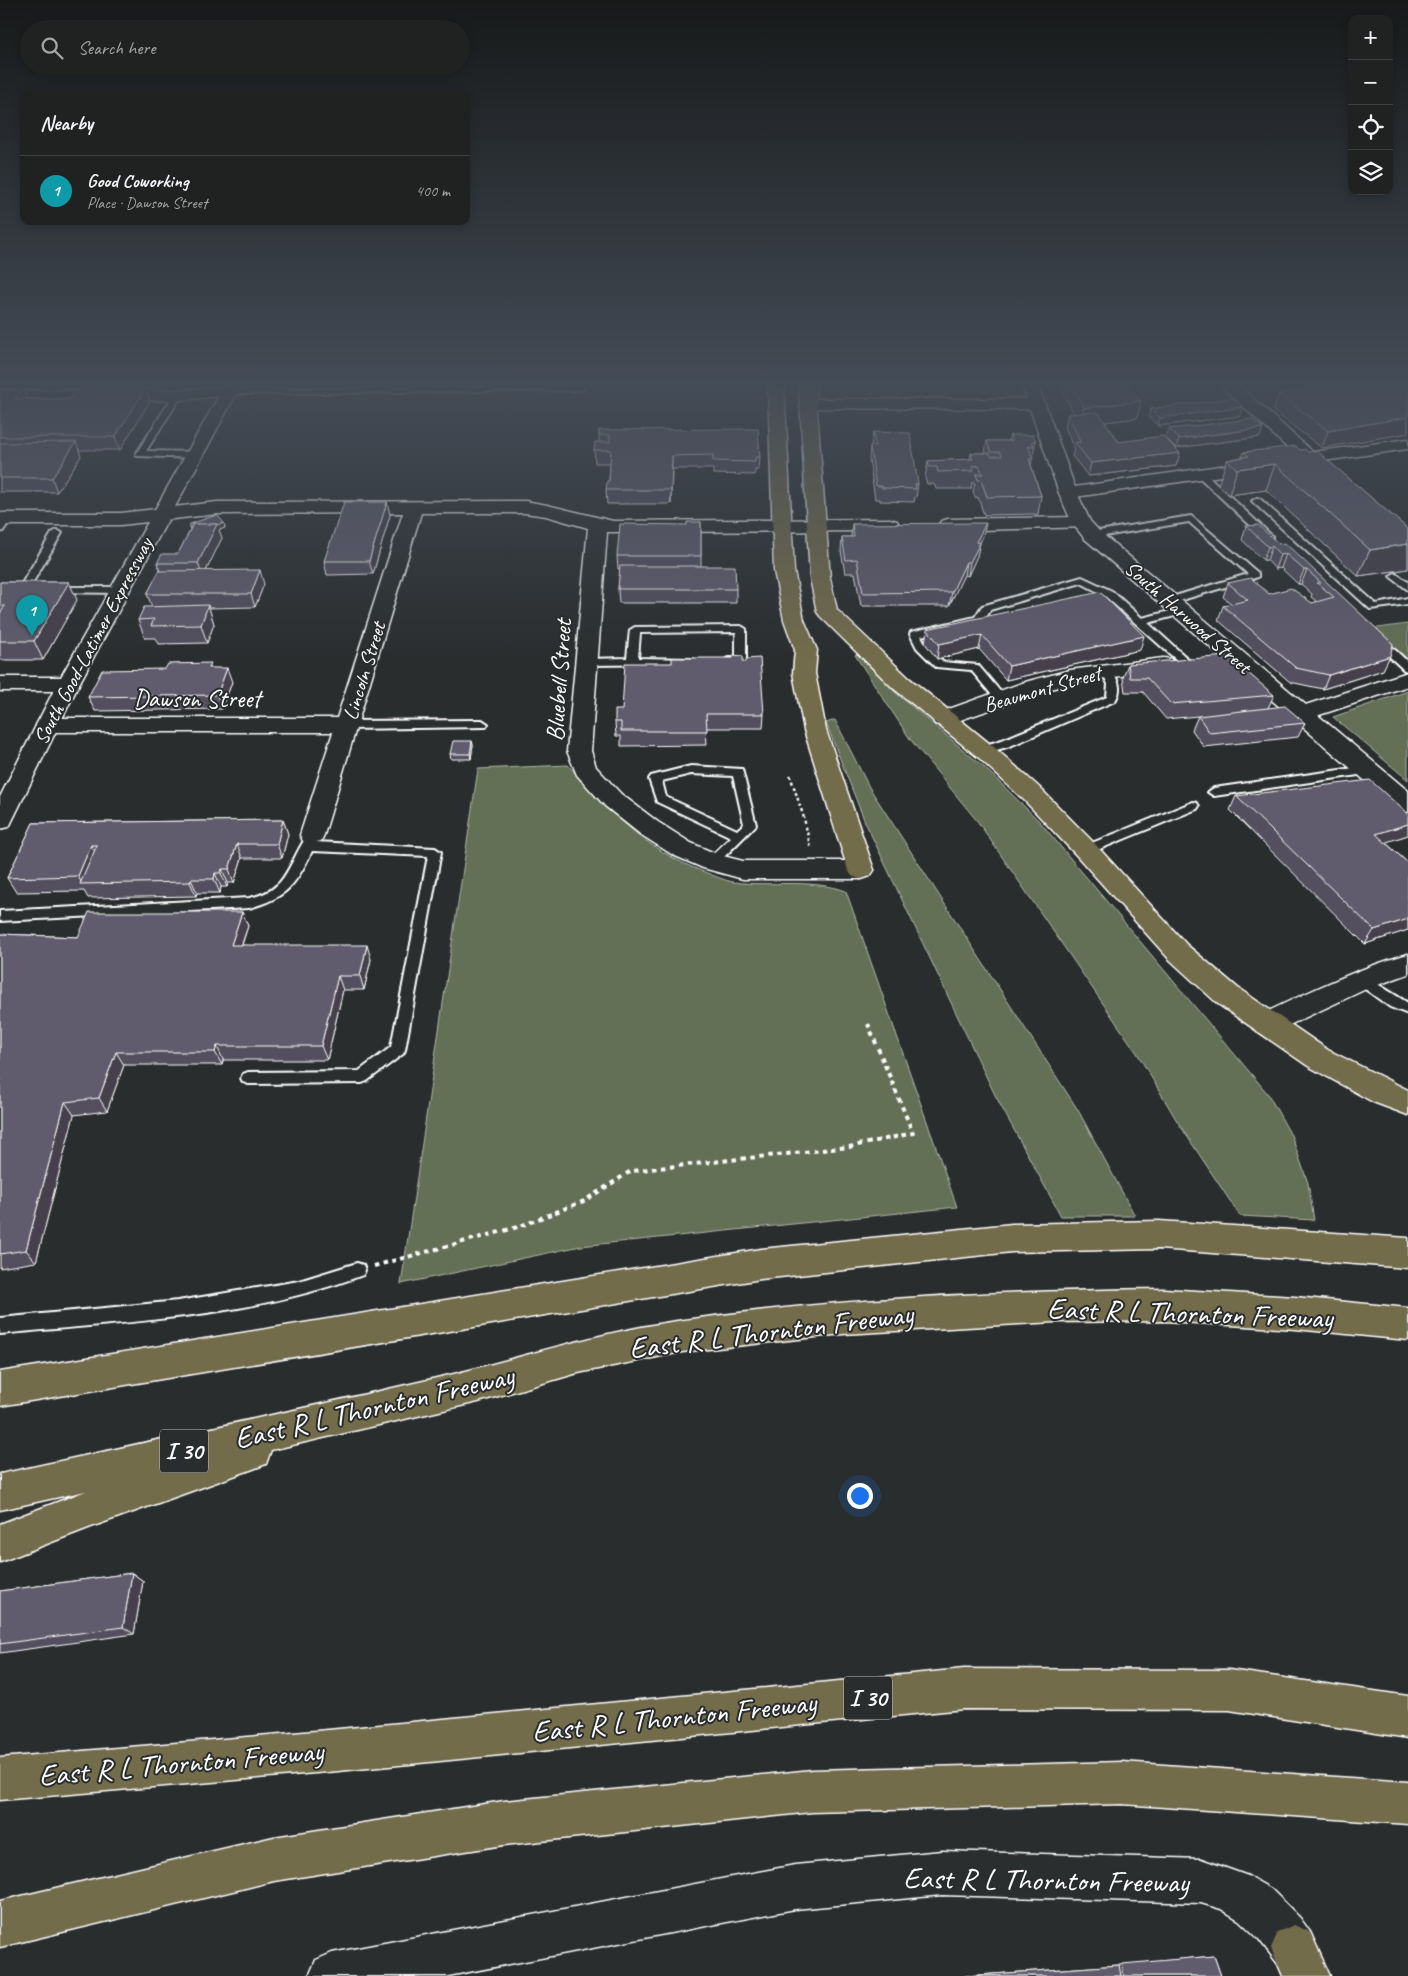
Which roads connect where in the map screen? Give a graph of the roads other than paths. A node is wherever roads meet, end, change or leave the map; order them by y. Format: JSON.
{"nodes":[{"id":1,"x":182,"y":477,"type":"edge"},
{"id":2,"x":781,"y":477,"type":"edge"},
{"id":3,"x":813,"y":477,"type":"edge"},
{"id":4,"x":1063,"y":477,"type":"edge"},
{"id":5,"x":1179,"y":477,"type":"edge"},
{"id":6,"x":1205,"y":477,"type":"edge"},
{"id":7,"x":1332,"y":477,"type":"edge"},
{"id":8,"x":1335,"y":480,"type":"edge"},
{"id":9,"x":1068,"y":493,"type":"junction"},
{"id":10,"x":1257,"y":501,"type":"edge"},
{"id":11,"x":414,"y":507,"type":"junction"},
{"id":12,"x":161,"y":514,"type":"junction"},
{"id":13,"x":2,"y":523,"type":"edge"},
{"id":14,"x":907,"y":525,"type":"edge"},
{"id":15,"x":927,"y":525,"type":"edge"},
{"id":16,"x":598,"y":526,"type":"junction"},
{"id":17,"x":783,"y":526,"type":"junction"},
{"id":18,"x":817,"y":526,"type":"junction"},
{"id":19,"x":58,"y":527,"type":"junction"},
{"id":20,"x":1087,"y":529,"type":"junction"},
{"id":21,"x":1279,"y":548,"type":"edge"},
{"id":22,"x":1396,"y":576,"type":"edge"},
{"id":23,"x":1408,"y":587,"type":"edge"},
{"id":24,"x":119,"y":590,"type":"junction"},
{"id":25,"x":1408,"y":601,"type":"edge"},
{"id":26,"x":1176,"y":606,"type":"junction"},
{"id":27,"x":1140,"y":622,"type":"junction"},
{"id":28,"x":1372,"y":635,"type":"edge"},
{"id":29,"x":1232,"y":655,"type":"junction"},
{"id":30,"x":701,"y":661,"type":"edge"},
{"id":31,"x":721,"y":661,"type":"edge"},
{"id":32,"x":587,"y":662,"type":"junction"},
{"id":33,"x":632,"y":662,"type":"junction"},
{"id":34,"x":1185,"y":662,"type":"junction"},
{"id":35,"x":1408,"y":668,"type":"edge"},
{"id":36,"x":1106,"y":670,"type":"junction"},
{"id":37,"x":1408,"y":679,"type":"edge"},
{"id":38,"x":0,"y":684,"type":"edge"},
{"id":39,"x":68,"y":684,"type":"junction"},
{"id":40,"x":1000,"y":698,"type":"junction"},
{"id":41,"x":1301,"y":714,"type":"junction"},
{"id":42,"x":943,"y":719,"type":"junction"},
{"id":43,"x":482,"y":724,"type":"dead end"},
{"id":44,"x":47,"y":725,"type":"junction"},
{"id":45,"x":347,"y":725,"type":"junction"},
{"id":46,"x":983,"y":750,"type":"junction"},
{"id":47,"x":1368,"y":770,"type":"junction"},
{"id":48,"x":1214,"y":792,"type":"dead end"},
{"id":49,"x":1408,"y":804,"type":"edge"},
{"id":50,"x":1193,"y":806,"type":"dead end"},
{"id":51,"x":0,"y":821,"type":"edge"},
{"id":52,"x":739,"y":836,"type":"junction"},
{"id":53,"x":310,"y":841,"type":"junction"},
{"id":54,"x":1086,"y":850,"type":"junction"},
{"id":55,"x":712,"y":862,"type":"junction"},
{"id":56,"x":862,"y":870,"type":"joint"},
{"id":57,"x":0,"y":916,"type":"edge"},
{"id":58,"x":1408,"y":964,"type":"edge"},
{"id":59,"x":1363,"y":980,"type":"junction"},
{"id":60,"x":1408,"y":1009,"type":"edge"},
{"id":61,"x":1268,"y":1024,"type":"junction"},
{"id":62,"x":248,"y":1078,"type":"dead end"},
{"id":63,"x":1408,"y":1103,"type":"edge"},
{"id":64,"x":1408,"y":1253,"type":"edge"},
{"id":65,"x":357,"y":1270,"type":"road end"},
{"id":66,"x":1408,"y":1324,"type":"edge"},
{"id":67,"x":0,"y":1326,"type":"edge"},
{"id":68,"x":9,"y":1386,"type":"edge"},
{"id":69,"x":368,"y":1411,"type":"junction"},
{"id":70,"x":0,"y":1492,"type":"edge"},
{"id":71,"x":0,"y":1543,"type":"edge"},
{"id":72,"x":1408,"y":1717,"type":"edge"},
{"id":73,"x":5,"y":1776,"type":"edge"},
{"id":74,"x":1408,"y":1803,"type":"edge"},
{"id":75,"x":0,"y":1924,"type":"edge"},
{"id":76,"x":1300,"y":1962,"type":"edge"},
{"id":77,"x":332,"y":1976,"type":"edge"}],
"edges":[{"from":1,"to":12,"type":"street","name":"South Good-Latimer Expressway"},
{"from":2,"to":17,"type":"main road"},
{"from":3,"to":18,"type":"main road"},
{"from":4,"to":9,"type":"street","name":"South Harwood Street"},
{"from":5,"to":9,"type":"street"},
{"from":6,"to":21,"type":"lane"},
{"from":7,"to":8,"type":"street"},
{"from":9,"to":20,"type":"street","name":"South Harwood Street"},
{"from":10,"to":25,"type":"lane"},
{"from":11,"to":12,"type":"street"},
{"from":11,"to":16,"type":"street"},
{"from":11,"to":45,"type":"street","name":"Lincoln Street"},
{"from":12,"to":19,"type":"street"},
{"from":12,"to":24,"type":"street","name":"South Good-Latimer Expressway"},
{"from":13,"to":19,"type":"street"},
{"from":14,"to":18,"type":"street"},
{"from":15,"to":20,"type":"street"},
{"from":16,"to":17,"type":"street"},
{"from":16,"to":32,"type":"street","name":"Bluebell Street"},
{"from":17,"to":18,"type":"street"},
{"from":17,"to":56,"type":"main road"},
{"from":18,"to":42,"type":"main road"},
{"from":19,"to":24,"type":"lane"},
{"from":20,"to":26,"type":"street","name":"South Harwood Street"},
{"from":20,"to":26,"type":"lane"},
{"from":22,"to":23,"type":"lane"},
{"from":24,"to":39,"type":"street","name":"South Good-Latimer Expressway"},
{"from":26,"to":27,"type":"lane"},
{"from":26,"to":29,"type":"street","name":"South Harwood Street"},
{"from":27,"to":34,"type":"lane"},
{"from":27,"to":40,"type":"lane"},
{"from":28,"to":35,"type":"lane"},
{"from":29,"to":34,"type":"street","name":"Beaumont Street"},
{"from":29,"to":41,"type":"street","name":"South Harwood Street"},
{"from":30,"to":33,"type":"lane"},
{"from":31,"to":33,"type":"lane"},
{"from":32,"to":33,"type":"lane"},
{"from":32,"to":55,"type":"street","name":"Bluebell Street"},
{"from":34,"to":36,"type":"street","name":"Beaumont Street"},
{"from":36,"to":40,"type":"street","name":"Beaumont Street"},
{"from":36,"to":46,"type":"lane"},
{"from":37,"to":41,"type":"street"},
{"from":38,"to":39,"type":"street"},
{"from":39,"to":44,"type":"street","name":"South Good-Latimer Expressway"},
{"from":40,"to":42,"type":"street","name":"Beaumont Street"},
{"from":41,"to":47,"type":"street","name":"South Harwood Street"},
{"from":42,"to":46,"type":"main road"},
{"from":43,"to":45,"type":"lane"},
{"from":44,"to":45,"type":"street","name":"Dawson Street"},
{"from":44,"to":51,"type":"street","name":"South Good-Latimer Expressway"},
{"from":45,"to":53,"type":"street","name":"Lincoln Street"},
{"from":46,"to":54,"type":"main road"},
{"from":47,"to":48,"type":"lane"},
{"from":47,"to":49,"type":"street","name":"South Harwood Street"},
{"from":50,"to":54,"type":"lane"},
{"from":52,"to":52,"type":"lane"},
{"from":52,"to":55,"type":"lane"},
{"from":53,"to":57,"type":"lane"},
{"from":53,"to":62,"type":"lane"},
{"from":54,"to":61,"type":"main road"},
{"from":55,"to":56,"type":"street","name":"Bluebell Street"},
{"from":58,"to":59,"type":"street"},
{"from":59,"to":60,"type":"lane"},
{"from":59,"to":61,"type":"street"},
{"from":61,"to":63,"type":"main road"},
{"from":64,"to":68,"type":"main road"},
{"from":65,"to":67,"type":"lane"},
{"from":66,"to":69,"type":"main road","name":"East R L Thornton Freeway","number":"I 30"},
{"from":69,"to":70,"type":"main road","name":"East R L Thornton Freeway","number":"I 30"},
{"from":69,"to":71,"type":"main road"},
{"from":72,"to":73,"type":"main road","name":"East R L Thornton Freeway","number":"I 30"},
{"from":74,"to":75,"type":"main road"},
{"from":76,"to":77,"type":"street","name":"East R L Thornton Freeway"}]}
